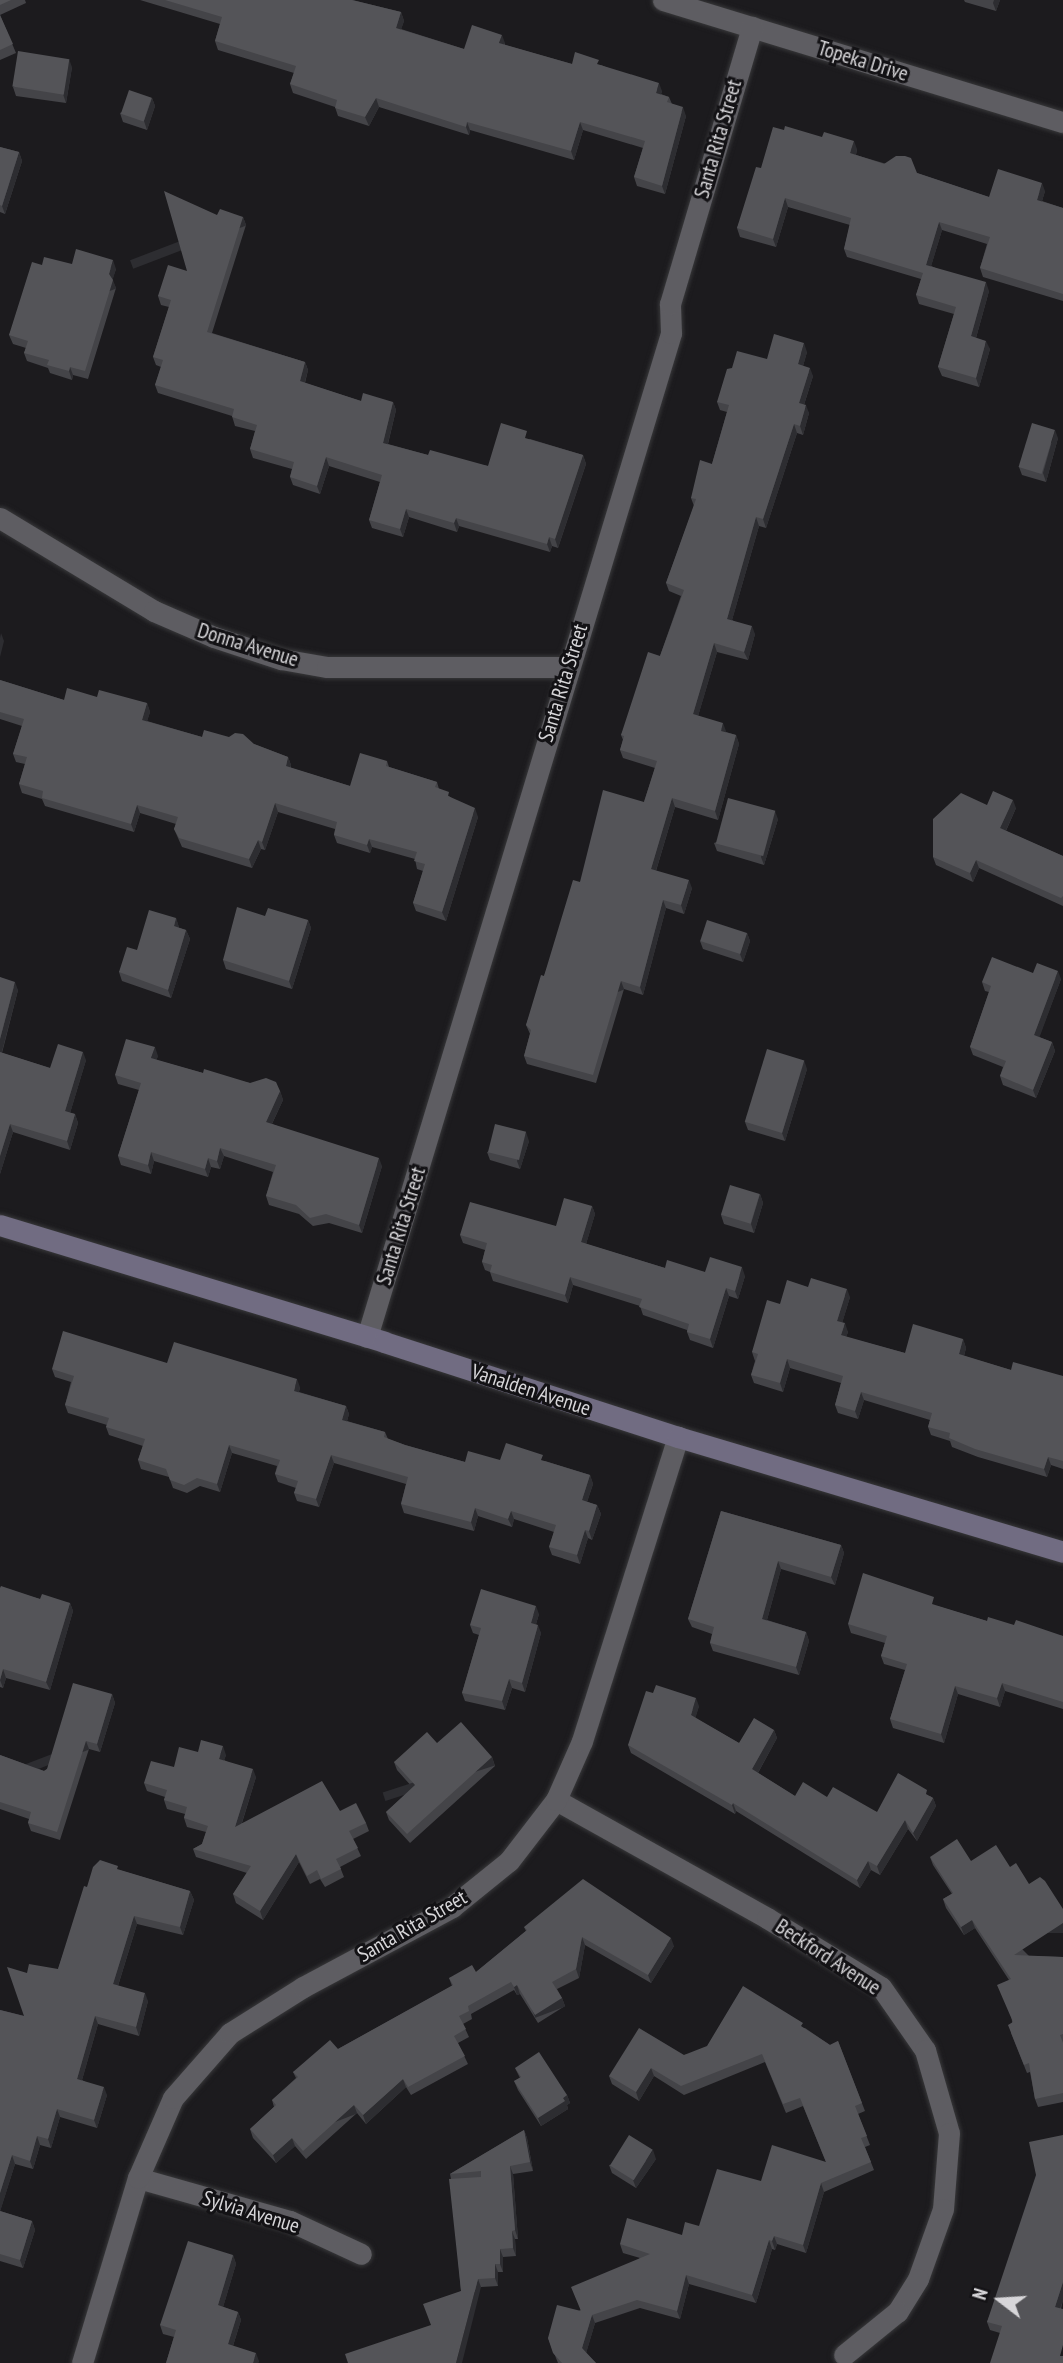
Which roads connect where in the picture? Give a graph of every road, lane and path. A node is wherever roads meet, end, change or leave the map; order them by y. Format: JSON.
{"nodes":[{"id":1,"x":663,"y":0,"type":"edge"},
{"id":2,"x":752,"y":27,"type":"junction"},
{"id":3,"x":1063,"y":122,"type":"edge"},
{"id":4,"x":0,"y":518,"type":"edge"},
{"id":5,"x":568,"y":667,"type":"junction"},
{"id":6,"x":0,"y":1226,"type":"edge"},
{"id":7,"x":368,"y":1337,"type":"junction"},
{"id":8,"x":678,"y":1437,"type":"junction"},
{"id":9,"x":1063,"y":1552,"type":"edge"},
{"id":10,"x":556,"y":1800,"type":"junction"},
{"id":11,"x":138,"y":2178,"type":"junction"},
{"id":12,"x":361,"y":2254,"type":"dead end"},
{"id":13,"x":844,"y":2356,"type":"dead end"},
{"id":14,"x":82,"y":2363,"type":"edge"}],
"edges":[{"from":1,"to":2,"type":"street","name":"Topeka Drive"},
{"from":2,"to":3,"type":"street","name":"Topeka Drive"},
{"from":2,"to":5,"type":"street","name":"Santa Rita Street"},
{"from":4,"to":5,"type":"street","name":"Donna Avenue"},
{"from":5,"to":7,"type":"street","name":"Santa Rita Street"},
{"from":6,"to":7,"type":"main road","name":"Vanalden Avenue"},
{"from":7,"to":8,"type":"main road","name":"Vanalden Avenue"},
{"from":8,"to":9,"type":"main road","name":"Vanalden Avenue"},
{"from":8,"to":10,"type":"street","name":"Santa Rita Street"},
{"from":10,"to":11,"type":"street","name":"Santa Rita Street"},
{"from":10,"to":13,"type":"street","name":"Beckford Avenue"},
{"from":11,"to":12,"type":"street","name":"Sylvia Avenue"},
{"from":11,"to":14,"type":"street","name":"Santa Rita Street"}]}
